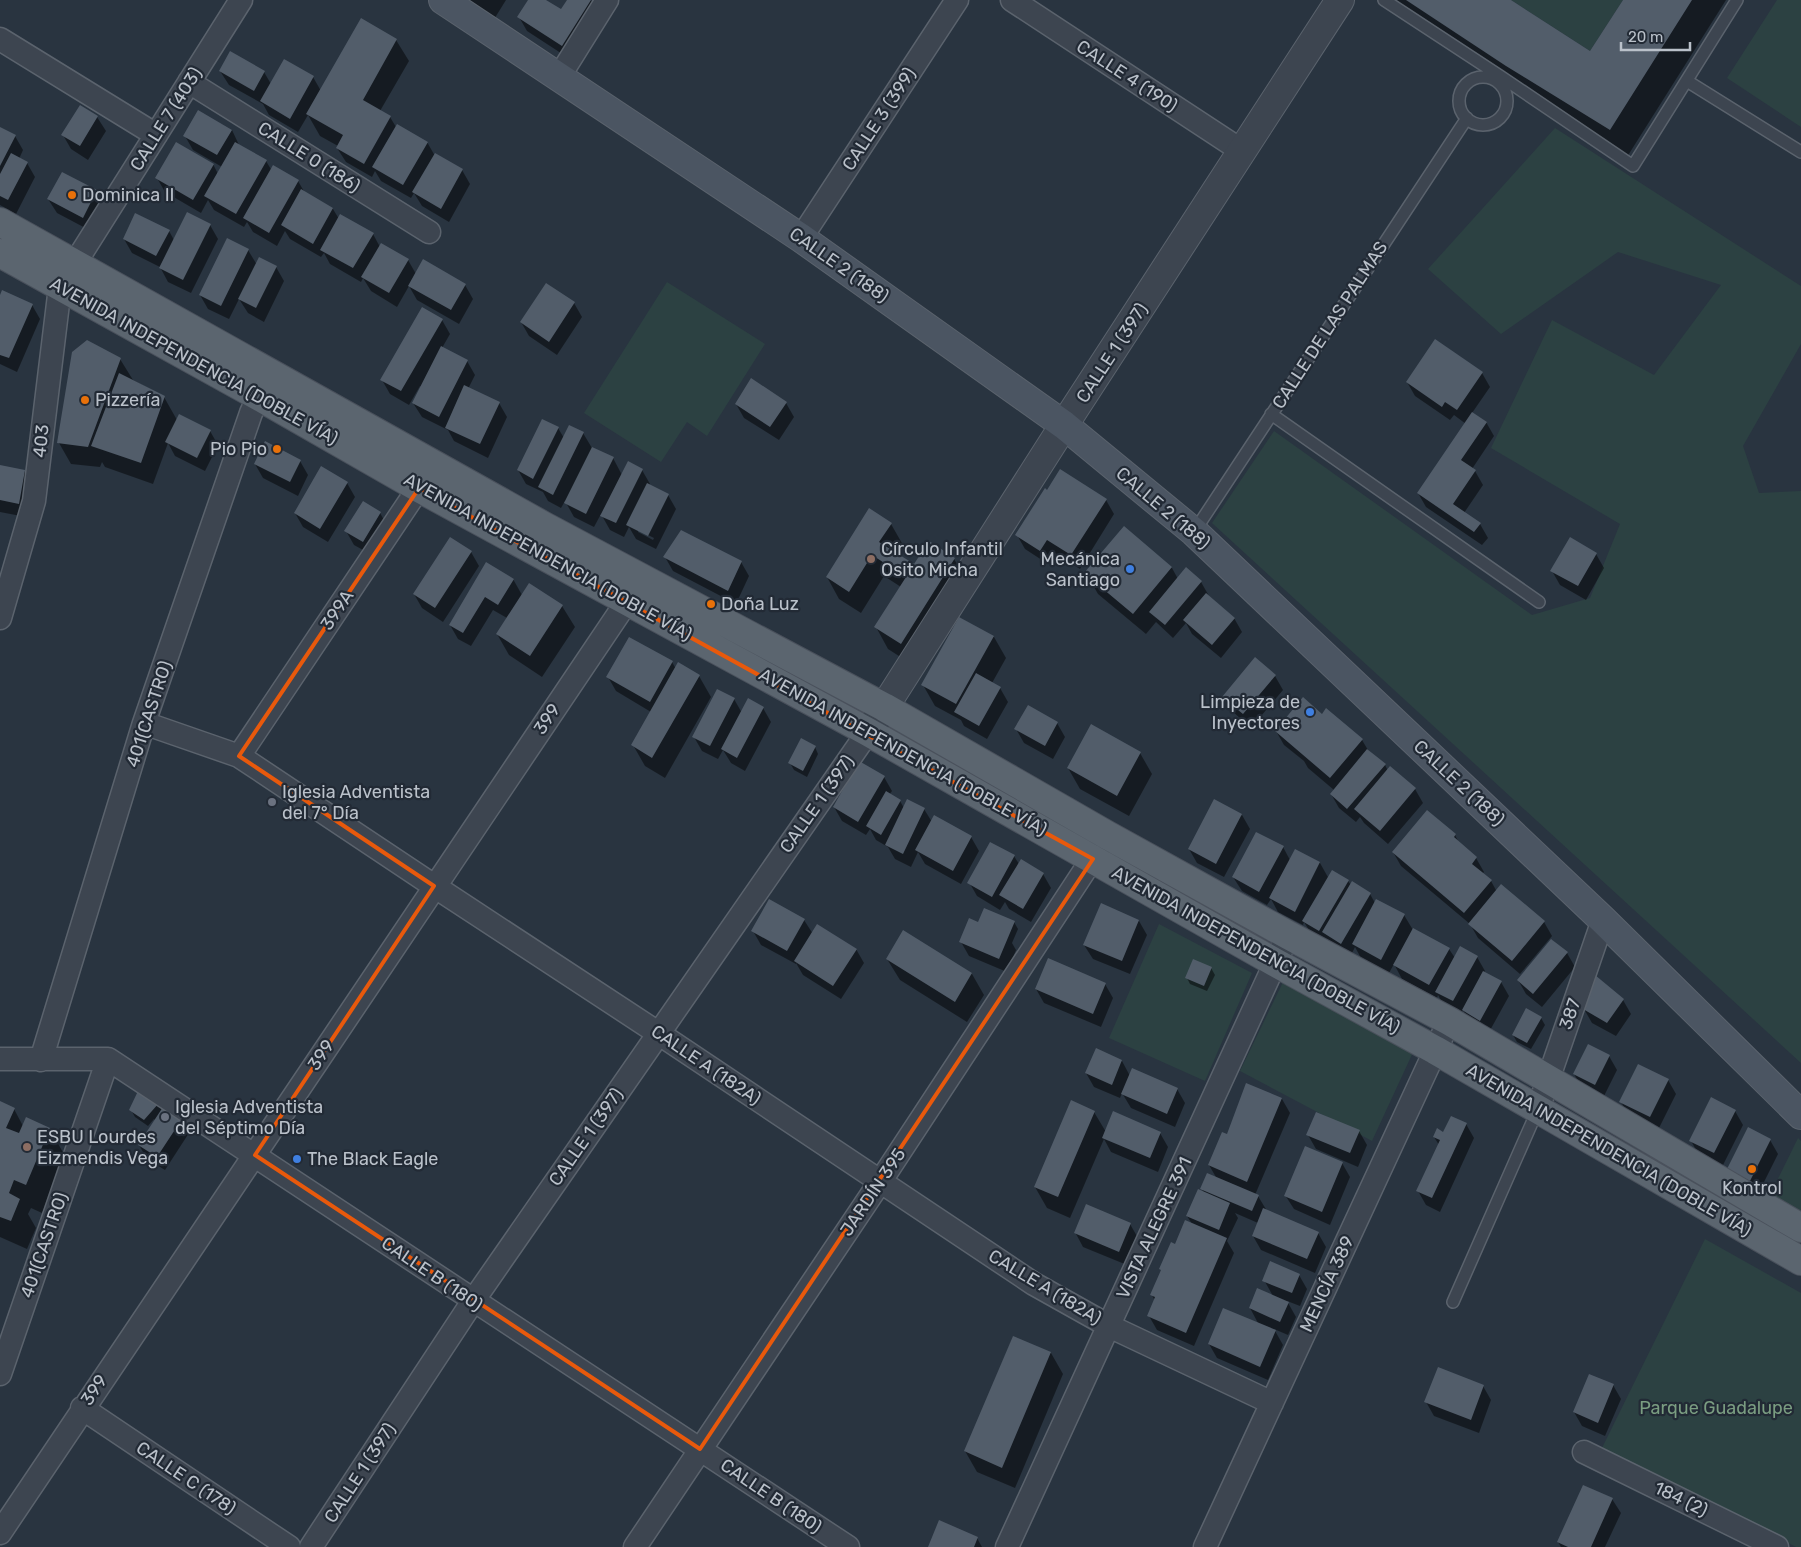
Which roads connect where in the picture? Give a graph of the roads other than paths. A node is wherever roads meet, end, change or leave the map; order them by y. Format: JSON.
{"nodes":[{"id":1,"x":241,"y":0,"type":"edge"},
{"id":2,"x":443,"y":0,"type":"edge"},
{"id":3,"x":607,"y":0,"type":"edge"},
{"id":4,"x":957,"y":0,"type":"edge"},
{"id":5,"x":1012,"y":0,"type":"edge"},
{"id":6,"x":1340,"y":0,"type":"edge"},
{"id":7,"x":1384,"y":0,"type":"edge"},
{"id":8,"x":1737,"y":0,"type":"edge"},
{"id":9,"x":0,"y":39,"type":"edge"},
{"id":10,"x":1501,"y":74,"type":"junction"},
{"id":11,"x":559,"y":77,"type":"junction"},
{"id":12,"x":1687,"y":81,"type":"junction"},
{"id":13,"x":189,"y":82,"type":"junction"},
{"id":14,"x":1467,"y":118,"type":"junction"},
{"id":15,"x":156,"y":134,"type":"junction"},
{"id":16,"x":1242,"y":151,"type":"junction"},
{"id":17,"x":1801,"y":152,"type":"edge"},
{"id":18,"x":0,"y":222,"type":"edge"},
{"id":19,"x":429,"y":232,"type":"dead end"},
{"id":20,"x":802,"y":238,"type":"junction"},
{"id":21,"x":0,"y":253,"type":"edge"},
{"id":22,"x":75,"y":263,"type":"junction"},
{"id":23,"x":60,"y":287,"type":"junction"},
{"id":24,"x":264,"y":384,"type":"junction"},
{"id":25,"x":1272,"y":414,"type":"junction"},
{"id":26,"x":1064,"y":425,"type":"junction"},
{"id":27,"x":434,"y":464,"type":"junction"},
{"id":28,"x":419,"y":488,"type":"junction"},
{"id":29,"x":1194,"y":532,"type":"junction"},
{"id":30,"x":643,"y":577,"type":"junction"},
{"id":31,"x":627,"y":600,"type":"junction"},
{"id":32,"x":1539,"y":602,"type":"dead end"},
{"id":33,"x":0,"y":618,"type":"edge"},
{"id":34,"x":884,"y":707,"type":"junction"},
{"id":35,"x":144,"y":723,"type":"junction"},
{"id":36,"x":868,"y":732,"type":"junction"},
{"id":37,"x":240,"y":756,"type":"junction"},
{"id":38,"x":1107,"y":836,"type":"junction"},
{"id":39,"x":1093,"y":858,"type":"junction"},
{"id":40,"x":434,"y":886,"type":"junction"},
{"id":41,"x":1603,"y":920,"type":"junction"},
{"id":42,"x":1288,"y":936,"type":"junction"},
{"id":43,"x":1276,"y":963,"type":"junction"},
{"id":44,"x":1449,"y":1021,"type":"junction"},
{"id":45,"x":658,"y":1033,"type":"junction"},
{"id":46,"x":1436,"y":1050,"type":"junction"},
{"id":47,"x":0,"y":1059,"type":"edge"},
{"id":48,"x":108,"y":1059,"type":"junction"},
{"id":49,"x":41,"y":1060,"type":"junction"},
{"id":50,"x":1548,"y":1078,"type":"junction"},
{"id":51,"x":1538,"y":1109,"type":"junction"},
{"id":52,"x":1801,"y":1115,"type":"edge"},
{"id":53,"x":254,"y":1155,"type":"junction"},
{"id":54,"x":880,"y":1182,"type":"junction"},
{"id":55,"x":1801,"y":1228,"type":"edge"},
{"id":56,"x":1801,"y":1261,"type":"edge"},
{"id":57,"x":473,"y":1301,"type":"junction"},
{"id":58,"x":1454,"y":1302,"type":"dead end"},
{"id":59,"x":1109,"y":1326,"type":"junction"},
{"id":60,"x":0,"y":1374,"type":"edge"},
{"id":61,"x":1272,"y":1403,"type":"junction"},
{"id":62,"x":82,"y":1408,"type":"junction"},
{"id":63,"x":700,"y":1449,"type":"junction"},
{"id":64,"x":1584,"y":1452,"type":"dead end"},
{"id":65,"x":0,"y":1533,"type":"edge"},
{"id":66,"x":289,"y":1547,"type":"edge"},
{"id":67,"x":311,"y":1547,"type":"edge"},
{"id":68,"x":635,"y":1547,"type":"edge"},
{"id":69,"x":848,"y":1547,"type":"edge"},
{"id":70,"x":1007,"y":1547,"type":"edge"},
{"id":71,"x":1205,"y":1547,"type":"edge"},
{"id":72,"x":1777,"y":1547,"type":"edge"}],
"edges":[{"from":1,"to":13,"type":"street","name":"CALLE 7 (403)"},
{"from":2,"to":11,"type":"main road","name":"CALLE 2 (188)"},
{"from":3,"to":11,"type":"street"},
{"from":4,"to":20,"type":"street","name":"CALLE 3 (399)"},
{"from":5,"to":16,"type":"street","name":"CALLE 4 (190)"},
{"from":6,"to":16,"type":"street","name":"CALLE 1 (397)"},
{"from":7,"to":10,"type":"lane"},
{"from":8,"to":12,"type":"lane"},
{"from":9,"to":15,"type":"street"},
{"from":10,"to":12,"type":"lane"},
{"from":10,"to":14,"type":"lane"},
{"from":10,"to":14,"type":"lane"},
{"from":11,"to":20,"type":"main road","name":"CALLE 2 (188)"},
{"from":12,"to":17,"type":"lane"},
{"from":13,"to":15,"type":"street","name":"CALLE 7 (403)"},
{"from":13,"to":19,"type":"street","name":"CALLE 0 (186)"},
{"from":14,"to":25,"type":"lane","name":"CALLE DE LAS PALMAS"},
{"from":15,"to":22,"type":"street","name":"CALLE 7 (403)"},
{"from":16,"to":26,"type":"street","name":"CALLE 1 (397)"},
{"from":18,"to":22,"type":"main road","name":"AVENIDA INDEPENDENCIA (DOBLE VÍA)"},
{"from":20,"to":26,"type":"main road","name":"CALLE 2 (188)"},
{"from":21,"to":23,"type":"main road","name":"AVENIDA INDEPENDENCIA (DOBLE VÍA)"},
{"from":22,"to":23,"type":"street","name":"403"},
{"from":22,"to":24,"type":"main road","name":"AVENIDA INDEPENDENCIA (DOBLE VÍA)"},
{"from":23,"to":24,"type":"main road","name":"AVENIDA INDEPENDENCIA (DOBLE VÍA)"},
{"from":23,"to":33,"type":"street","name":"403"},
{"from":24,"to":27,"type":"main road","name":"AVENIDA INDEPENDENCIA (DOBLE VÍA)"},
{"from":24,"to":28,"type":"main road","name":"AVENIDA INDEPENDENCIA (DOBLE VÍA)"},
{"from":24,"to":35,"type":"street","name":"401(CASTRO)"},
{"from":25,"to":29,"type":"lane","name":"CALLE DE LAS PALMAS"},
{"from":25,"to":32,"type":"lane"},
{"from":26,"to":29,"type":"main road","name":"CALLE 2 (188)"},
{"from":26,"to":34,"type":"street","name":"CALLE 1 (397)"},
{"from":27,"to":28,"type":"street","name":"399A"},
{"from":27,"to":30,"type":"main road","name":"AVENIDA INDEPENDENCIA (DOBLE VÍA)"},
{"from":28,"to":31,"type":"main road","name":"AVENIDA INDEPENDENCIA (DOBLE VÍA)"},
{"from":28,"to":37,"type":"street","name":"399A"},
{"from":29,"to":41,"type":"main road","name":"CALLE 2 (188)"},
{"from":30,"to":31,"type":"street","name":"399"},
{"from":30,"to":34,"type":"main road","name":"AVENIDA INDEPENDENCIA (DOBLE VÍA)"},
{"from":31,"to":36,"type":"main road","name":"AVENIDA INDEPENDENCIA (DOBLE VÍA)"},
{"from":31,"to":40,"type":"street","name":"399"},
{"from":34,"to":36,"type":"street","name":"CALLE 1 (397)"},
{"from":34,"to":38,"type":"main road","name":"AVENIDA INDEPENDENCIA (DOBLE VÍA)"},
{"from":35,"to":37,"type":"street","name":"CALLE A (182A)"},
{"from":35,"to":49,"type":"street","name":"401(CASTRO)"},
{"from":36,"to":39,"type":"main road","name":"AVENIDA INDEPENDENCIA (DOBLE VÍA)"},
{"from":36,"to":45,"type":"street","name":"CALLE 1 (397)"},
{"from":37,"to":40,"type":"street","name":"CALLE A (182A)"},
{"from":38,"to":39,"type":"street","name":"JARDÍN 395"},
{"from":38,"to":42,"type":"main road","name":"AVENIDA INDEPENDENCIA (DOBLE VÍA)"},
{"from":39,"to":43,"type":"main road","name":"AVENIDA INDEPENDENCIA (DOBLE VÍA)"},
{"from":39,"to":54,"type":"street","name":"JARDÍN 395"},
{"from":40,"to":45,"type":"street","name":"CALLE A (182A)"},
{"from":40,"to":53,"type":"street","name":"399"},
{"from":41,"to":50,"type":"street","name":"387"},
{"from":41,"to":52,"type":"main road","name":"CALLE 2 (188)"},
{"from":42,"to":43,"type":"street","name":"VISTA ALEGRE 391"},
{"from":42,"to":44,"type":"main road","name":"AVENIDA INDEPENDENCIA (DOBLE VÍA)"},
{"from":43,"to":46,"type":"main road","name":"AVENIDA INDEPENDENCIA (DOBLE VÍA)"},
{"from":43,"to":59,"type":"street","name":"VISTA ALEGRE 391"},
{"from":44,"to":46,"type":"street","name":"MENCÍA 389"},
{"from":44,"to":50,"type":"main road","name":"AVENIDA INDEPENDENCIA (DOBLE VÍA)"},
{"from":45,"to":54,"type":"street","name":"CALLE A (182A)"},
{"from":45,"to":57,"type":"street","name":"CALLE 1 (397)"},
{"from":46,"to":51,"type":"main road","name":"AVENIDA INDEPENDENCIA (DOBLE VÍA)"},
{"from":46,"to":61,"type":"street","name":"MENCÍA 389"},
{"from":47,"to":49,"type":"street"},
{"from":48,"to":49,"type":"street"},
{"from":48,"to":53,"type":"street","name":"CALLE B (180)"},
{"from":48,"to":60,"type":"street","name":"401(CASTRO)"},
{"from":50,"to":51,"type":"street","name":"387"},
{"from":50,"to":55,"type":"main road","name":"AVENIDA INDEPENDENCIA (DOBLE VÍA)"},
{"from":51,"to":56,"type":"main road","name":"AVENIDA INDEPENDENCIA (DOBLE VÍA)"},
{"from":51,"to":58,"type":"lane"},
{"from":53,"to":57,"type":"street","name":"CALLE B (180)"},
{"from":53,"to":62,"type":"street","name":"399"},
{"from":54,"to":59,"type":"street","name":"CALLE A (182A)"},
{"from":54,"to":63,"type":"street","name":"JARDÍN 395"},
{"from":57,"to":63,"type":"street","name":"CALLE B (180)"},
{"from":57,"to":67,"type":"street","name":"CALLE 1 (397)"},
{"from":59,"to":61,"type":"street","name":"CALLE A (182A)"},
{"from":59,"to":70,"type":"street","name":"VISTA ALEGRE 391"},
{"from":61,"to":71,"type":"street","name":"MENCÍA 389"},
{"from":62,"to":65,"type":"street","name":"399"},
{"from":62,"to":66,"type":"street","name":"CALLE C (178)"},
{"from":63,"to":68,"type":"street","name":"JARDÍN 395"},
{"from":63,"to":69,"type":"street","name":"CALLE B (180)"},
{"from":64,"to":72,"type":"street","name":"184 (2)"}]}
